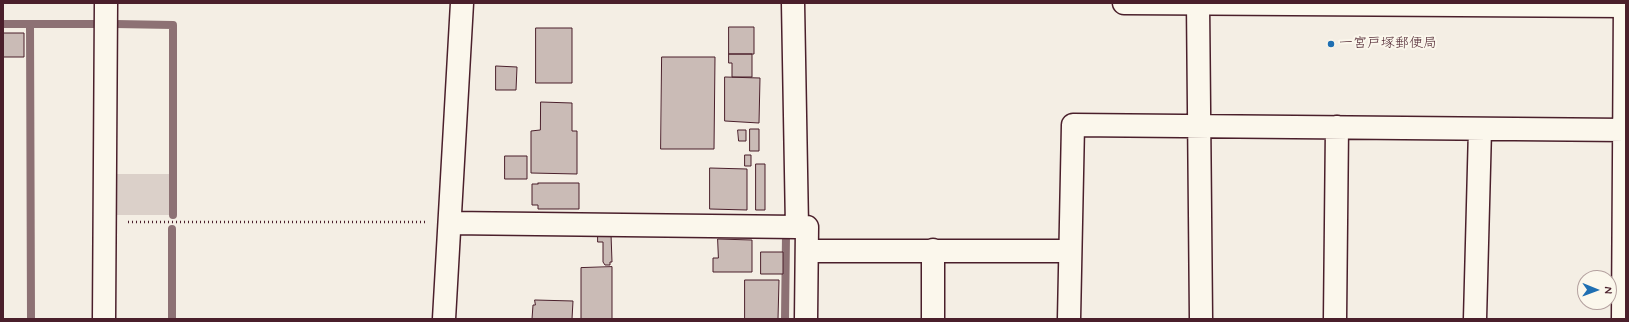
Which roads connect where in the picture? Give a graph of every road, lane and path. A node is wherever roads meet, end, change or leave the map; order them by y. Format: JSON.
{"nodes":[{"id":1,"x":106,"y":3,"type":"edge"},
{"id":2,"x":462,"y":3,"type":"edge"},
{"id":3,"x":792,"y":3,"type":"edge"},
{"id":4,"x":1124,"y":3,"type":"edge"},
{"id":5,"x":1198,"y":3,"type":"edge"},
{"id":6,"x":1625,"y":5,"type":"edge"},
{"id":7,"x":1199,"y":126,"type":"junction"},
{"id":8,"x":1337,"y":127,"type":"junction"},
{"id":9,"x":1480,"y":129,"type":"junction"},
{"id":10,"x":1625,"y":130,"type":"junction"},
{"id":11,"x":104,"y":222,"type":"junction"},
{"id":12,"x":450,"y":223,"type":"junction"},
{"id":13,"x":797,"y":227,"type":"junction"},
{"id":14,"x":933,"y":250,"type":"junction"},
{"id":15,"x":807,"y":251,"type":"junction"},
{"id":16,"x":1070,"y":251,"type":"junction"},
{"id":17,"x":1625,"y":254,"type":"edge"},
{"id":18,"x":104,"y":319,"type":"edge"},
{"id":19,"x":444,"y":319,"type":"edge"},
{"id":20,"x":806,"y":319,"type":"edge"},
{"id":21,"x":933,"y":319,"type":"edge"},
{"id":22,"x":1069,"y":319,"type":"edge"},
{"id":23,"x":1201,"y":319,"type":"edge"},
{"id":24,"x":1335,"y":319,"type":"edge"},
{"id":25,"x":1475,"y":319,"type":"edge"},
{"id":26,"x":1623,"y":319,"type":"edge"}],
"edges":[{"from":1,"to":11,"type":"street"},
{"from":2,"to":12,"type":"street"},
{"from":3,"to":13,"type":"street"},
{"from":4,"to":5,"type":"street"},
{"from":5,"to":6,"type":"street"},
{"from":5,"to":7,"type":"street"},
{"from":6,"to":10,"type":"street"},
{"from":7,"to":8,"type":"street"},
{"from":7,"to":16,"type":"street"},
{"from":7,"to":23,"type":"street"},
{"from":8,"to":9,"type":"street"},
{"from":8,"to":24,"type":"street"},
{"from":9,"to":10,"type":"street"},
{"from":9,"to":25,"type":"street"},
{"from":10,"to":17,"type":"street"},
{"from":11,"to":12,"type":"path"},
{"from":11,"to":18,"type":"street"},
{"from":12,"to":13,"type":"street"},
{"from":12,"to":19,"type":"street"},
{"from":13,"to":15,"type":"street"},
{"from":14,"to":15,"type":"street"},
{"from":14,"to":16,"type":"street"},
{"from":14,"to":21,"type":"street"},
{"from":15,"to":20,"type":"street"},
{"from":16,"to":22,"type":"street"},
{"from":17,"to":26,"type":"street"}]}
